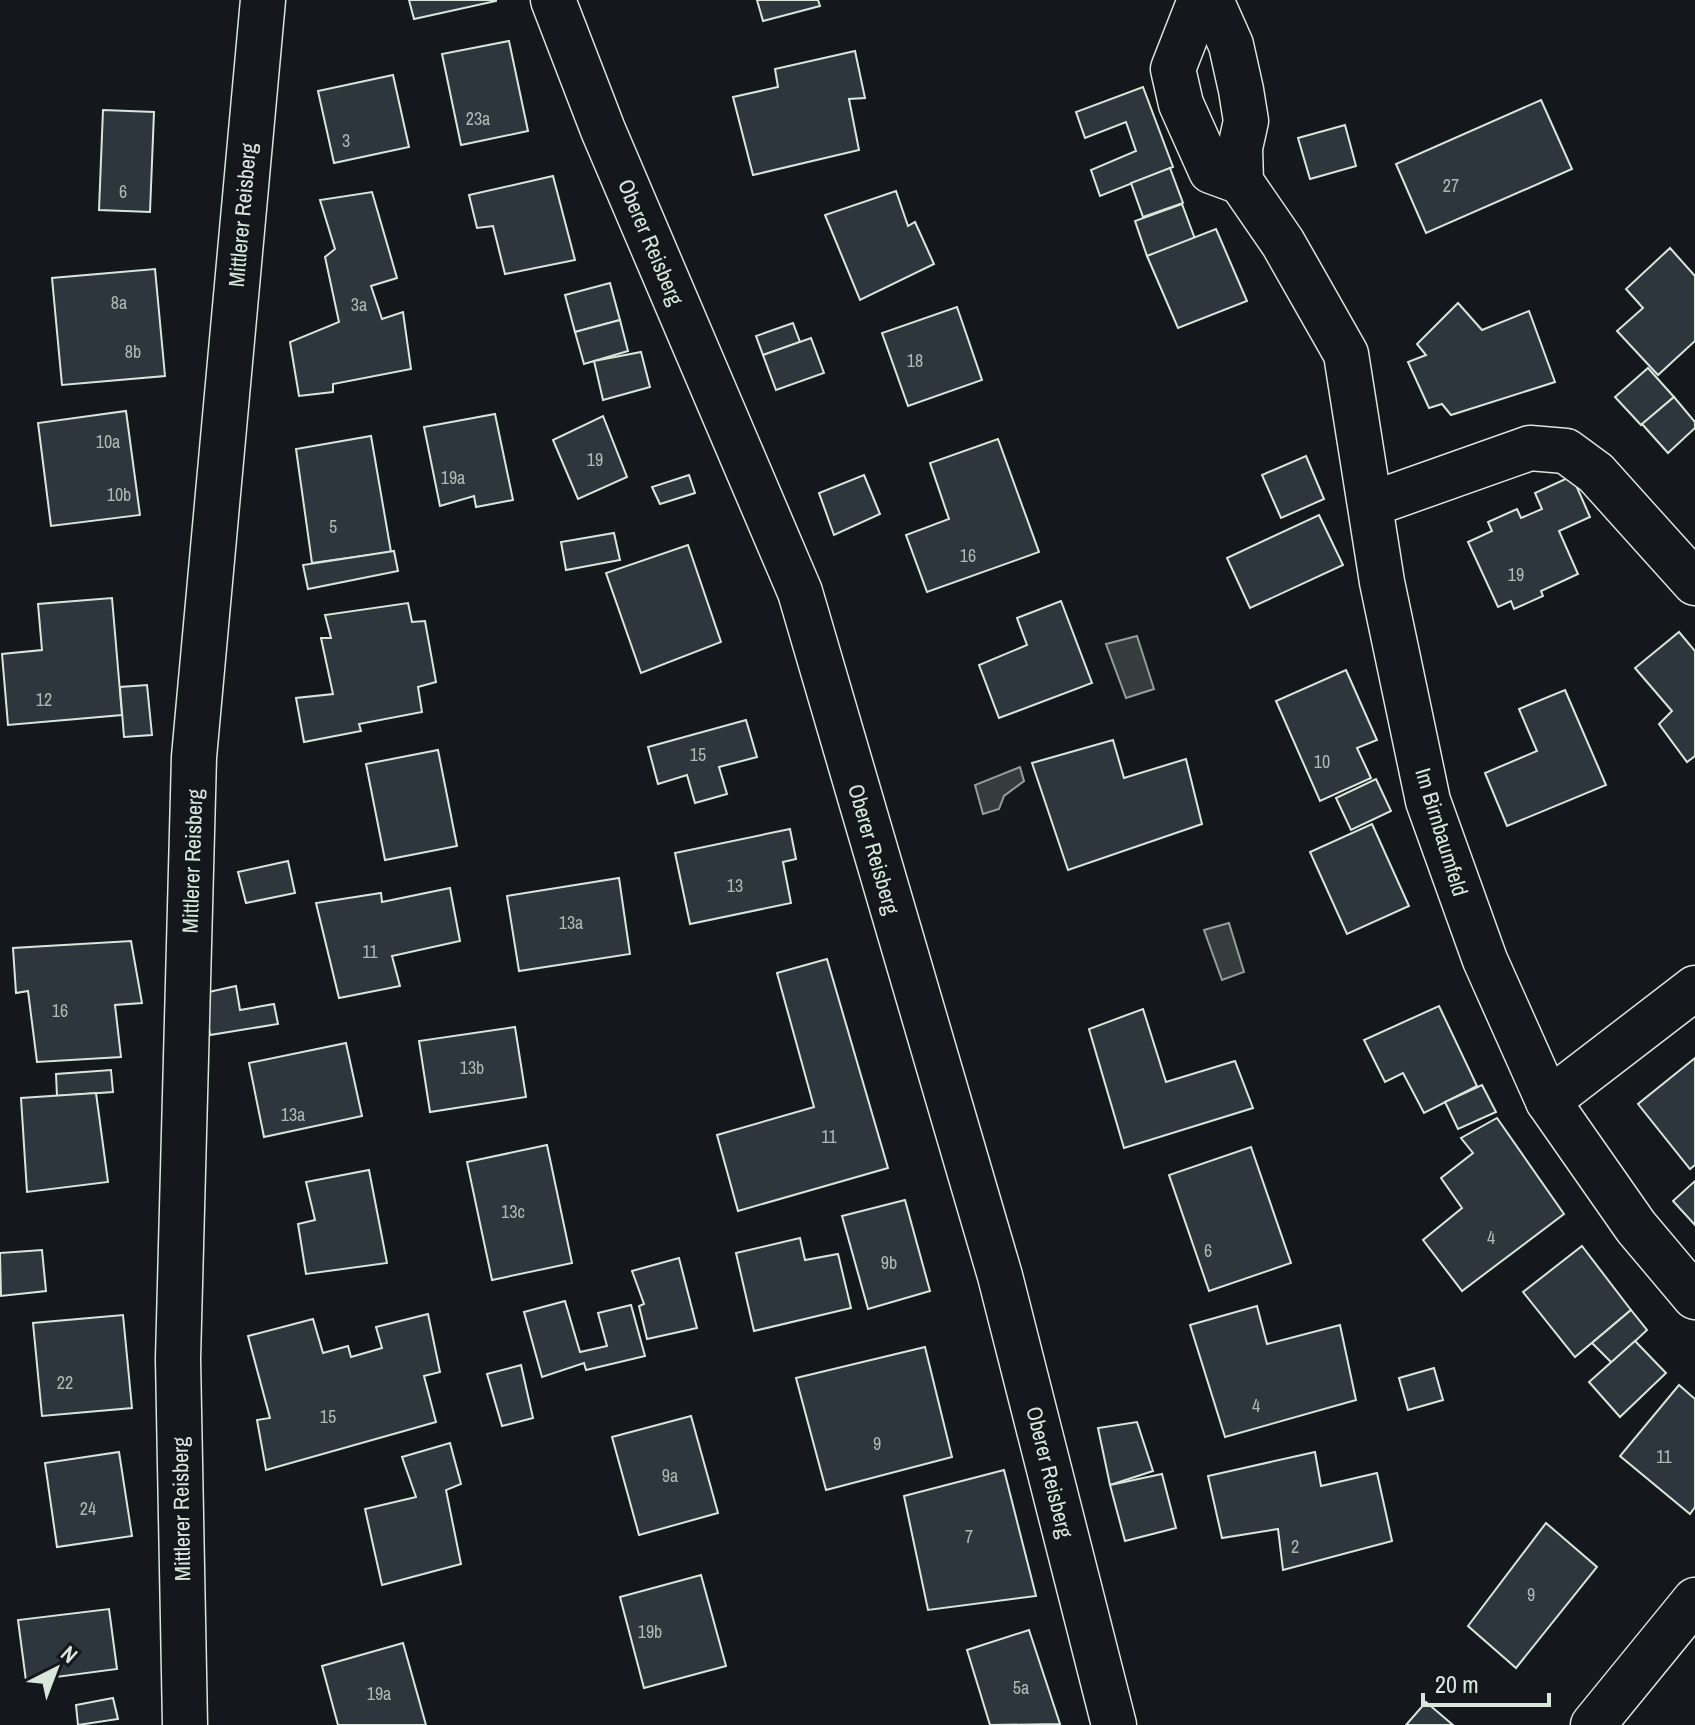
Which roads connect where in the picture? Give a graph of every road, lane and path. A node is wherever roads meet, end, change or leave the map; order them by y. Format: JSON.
{"nodes":[{"id":1,"x":263,"y":0,"type":"edge"},
{"id":2,"x":553,"y":0,"type":"edge"},
{"id":3,"x":1200,"y":0,"type":"edge"},
{"id":4,"x":1211,"y":0,"type":"edge"},
{"id":5,"x":1241,"y":182,"type":"junction"},
{"id":6,"x":1372,"y":504,"type":"junction"},
{"id":7,"x":1695,"y":583,"type":"edge"},
{"id":8,"x":1695,"y":988,"type":"edge"},
{"id":9,"x":1548,"y":1101,"type":"junction"},
{"id":10,"x":1695,"y":1297,"type":"edge"},
{"id":11,"x":1695,"y":1600,"type":"edge"},
{"id":12,"x":185,"y":1725,"type":"edge"},
{"id":13,"x":1114,"y":1725,"type":"edge"},
{"id":14,"x":1593,"y":1725,"type":"edge"}],
"edges":[{"from":1,"to":12,"type":"street","name":"Mittlerer Reisberg"},
{"from":2,"to":13,"type":"street","name":"Oberer Reisberg"},
{"from":3,"to":5,"type":"street","name":"Im Birnbaumfeld"},
{"from":4,"to":5,"type":"street"},
{"from":5,"to":6,"type":"street","name":"Im Birnbaumfeld"},
{"from":6,"to":7,"type":"street"},
{"from":6,"to":9,"type":"street","name":"Im Birnbaumfeld"},
{"from":8,"to":9,"type":"street"},
{"from":9,"to":10,"type":"street","name":"Im Birnbaumfeld"},
{"from":11,"to":14,"type":"street"}]}
